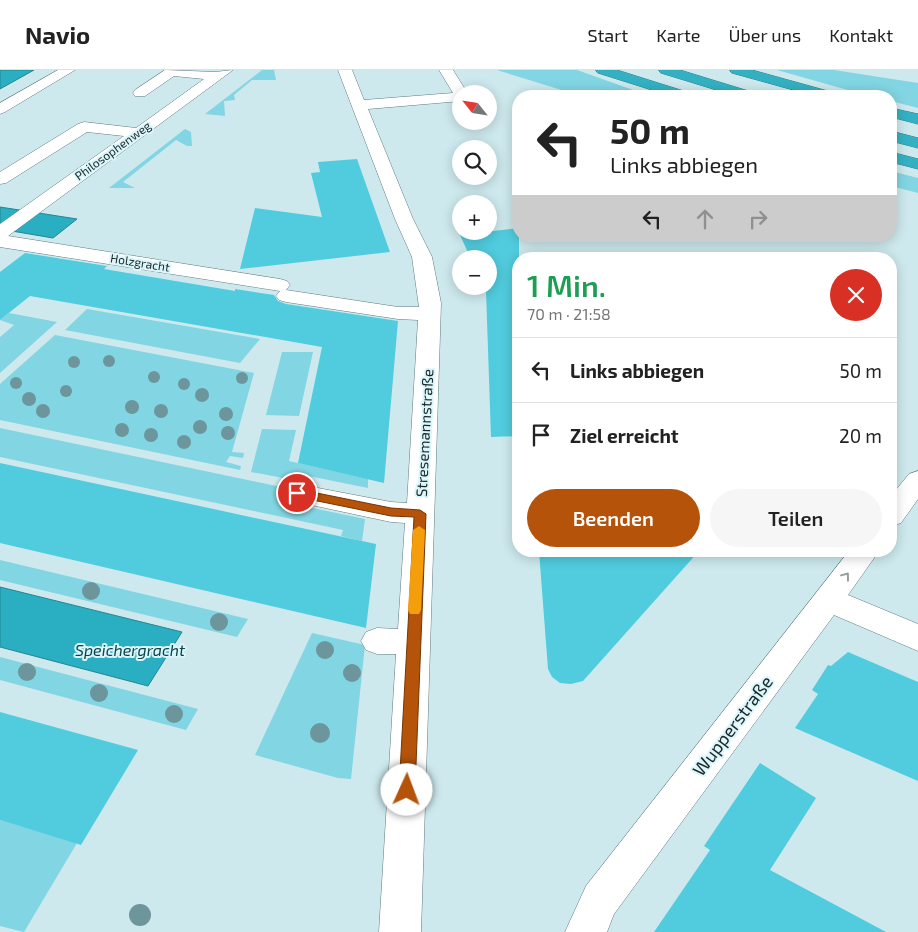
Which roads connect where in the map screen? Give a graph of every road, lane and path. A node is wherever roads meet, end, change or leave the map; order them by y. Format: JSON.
{"nodes":[{"id":1,"x":68,"y":70,"type":"edge"},
{"id":2,"x":345,"y":70,"type":"edge"},
{"id":3,"x":446,"y":70,"type":"edge"},
{"id":4,"x":603,"y":70,"type":"edge"},
{"id":5,"x":666,"y":70,"type":"edge"},
{"id":6,"x":737,"y":70,"type":"edge"},
{"id":7,"x":173,"y":71,"type":"edge"},
{"id":8,"x":221,"y":73,"type":"edge"},
{"id":9,"x":455,"y":85,"type":"edge"},
{"id":10,"x":666,"y":90,"type":"edge"},
{"id":11,"x":731,"y":90,"type":"edge"},
{"id":12,"x":809,"y":90,"type":"edge"},
{"id":13,"x":140,"y":93,"type":"dead end"},
{"id":14,"x":452,"y":97,"type":"edge"},
{"id":15,"x":359,"y":105,"type":"junction"},
{"id":16,"x":0,"y":109,"type":"edge"},
{"id":17,"x":897,"y":114,"type":"edge"},
{"id":18,"x":918,"y":119,"type":"edge"},
{"id":19,"x":139,"y":133,"type":"junction"},
{"id":20,"x":897,"y":138,"type":"edge"},
{"id":21,"x":918,"y":143,"type":"edge"},
{"id":22,"x":897,"y":159,"type":"edge"},
{"id":23,"x":918,"y":164,"type":"edge"},
{"id":24,"x":0,"y":179,"type":"edge"},
{"id":25,"x":0,"y":233,"type":"edge"},
{"id":26,"x":0,"y":241,"type":"edge"},
{"id":27,"x":430,"y":314,"type":"junction"},
{"id":28,"x":918,"y":480,"type":"edge"},
{"id":29,"x":297,"y":493,"type":"dead end"},
{"id":30,"x":897,"y":508,"type":"edge"},
{"id":31,"x":420,"y":514,"type":"junction"},
{"id":32,"x":860,"y":557,"type":"edge"},
{"id":33,"x":828,"y":600,"type":"junction"},
{"id":34,"x":918,"y":638,"type":"edge"},
{"id":35,"x":377,"y":641,"type":"dead end"},
{"id":36,"x":413,"y":642,"type":"junction"},
{"id":37,"x":593,"y":916,"type":"edge"},
{"id":38,"x":400,"y":932,"type":"edge"}],
"edges":[{"from":1,"to":16,"type":"street"},
{"from":2,"to":15,"type":"street","name":"Stresemannstraße"},
{"from":3,"to":9,"type":"street"},
{"from":4,"to":10,"type":"highway"},
{"from":5,"to":11,"type":"highway"},
{"from":6,"to":12,"type":"highway"},
{"from":7,"to":8,"type":"street"},
{"from":7,"to":13,"type":"street"},
{"from":8,"to":19,"type":"street","name":"Philosophenweg"},
{"from":14,"to":15,"type":"street"},
{"from":15,"to":27,"type":"street","name":"Stresemannstraße"},
{"from":17,"to":18,"type":"highway"},
{"from":19,"to":24,"type":"street"},
{"from":19,"to":25,"type":"street","name":"Philosophenweg"},
{"from":20,"to":21,"type":"highway"},
{"from":22,"to":23,"type":"highway"},
{"from":26,"to":27,"type":"street","name":"Holzgracht"},
{"from":27,"to":31,"type":"street","name":"Stresemannstraße"},
{"from":28,"to":30,"type":"street"},
{"from":29,"to":31,"type":"street"},
{"from":31,"to":36,"type":"street","name":"Stresemannstraße"},
{"from":33,"to":32,"type":"street","name":"Wupperstraße","one_way":true},
{"from":33,"to":34,"type":"street"},
{"from":33,"to":37,"type":"street","name":"Wupperstraße"},
{"from":35,"to":36,"type":"street"},
{"from":36,"to":38,"type":"street","name":"Stresemannstraße"}]}
